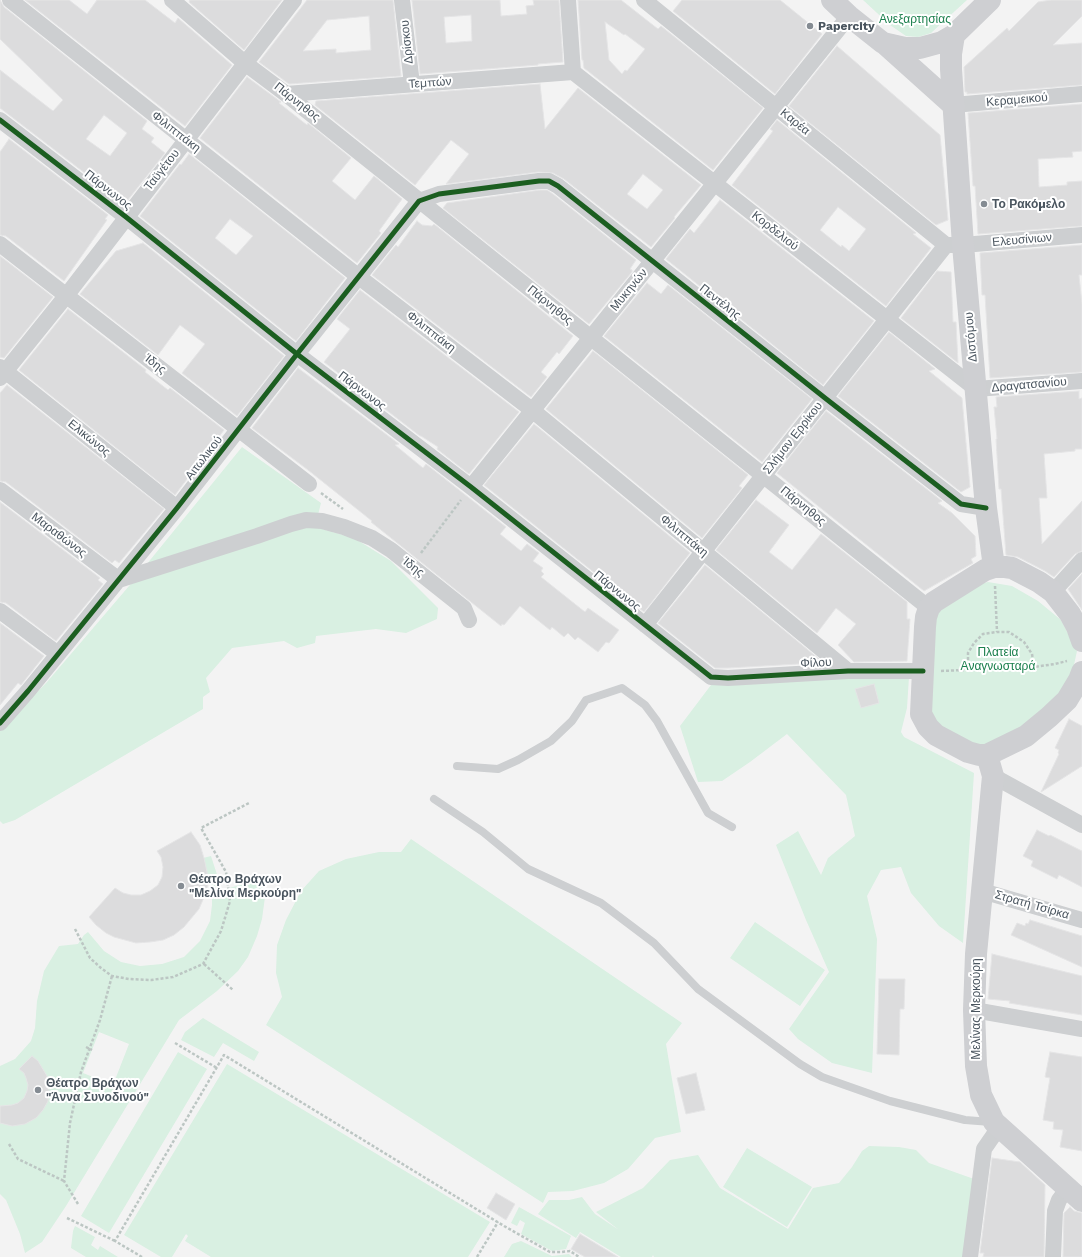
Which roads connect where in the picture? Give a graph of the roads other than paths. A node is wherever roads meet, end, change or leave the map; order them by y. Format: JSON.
{"nodes":[{"id":1,"x":10,"y":0,"type":"edge"},
{"id":2,"x":172,"y":0,"type":"edge"},
{"id":3,"x":294,"y":0,"type":"edge"},
{"id":4,"x":402,"y":0,"type":"edge"},
{"id":5,"x":568,"y":0,"type":"edge"},
{"id":6,"x":644,"y":0,"type":"edge"},
{"id":7,"x":832,"y":0,"type":"edge"},
{"id":8,"x":990,"y":0,"type":"edge"},
{"id":9,"x":849,"y":16,"type":"junction"},
{"id":10,"x":954,"y":35,"type":"junction"},
{"id":11,"x":883,"y":43,"type":"junction"},
{"id":12,"x":246,"y":64,"type":"junction"},
{"id":13,"x":573,"y":72,"type":"junction"},
{"id":14,"x":412,"y":84,"type":"junction"},
{"id":15,"x":286,"y":94,"type":"junction"},
{"id":16,"x":1082,"y":94,"type":"edge"},
{"id":17,"x":953,"y":106,"type":"junction"},
{"id":18,"x":776,"y":107,"type":"junction"},
{"id":19,"x":0,"y":120,"type":"edge"},
{"id":20,"x":186,"y":140,"type":"junction"},
{"id":21,"x":714,"y":183,"type":"junction"},
{"id":22,"x":419,"y":201,"type":"junction"},
{"id":23,"x":126,"y":217,"type":"junction"},
{"id":24,"x":1082,"y":235,"type":"edge"},
{"id":25,"x":0,"y":244,"type":"edge"},
{"id":26,"x":954,"y":245,"type":"junction"},
{"id":27,"x":652,"y":261,"type":"junction"},
{"id":28,"x":359,"y":277,"type":"junction"},
{"id":29,"x":66,"y":296,"type":"junction"},
{"id":30,"x":887,"y":319,"type":"junction"},
{"id":31,"x":591,"y":337,"type":"junction"},
{"id":32,"x":297,"y":354,"type":"junction"},
{"id":33,"x":2,"y":372,"type":"edge"},
{"id":34,"x":1082,"y":381,"type":"edge"},
{"id":35,"x":976,"y":389,"type":"junction"},
{"id":36,"x":825,"y":398,"type":"junction"},
{"id":37,"x":532,"y":410,"type":"junction"},
{"id":38,"x":239,"y":430,"type":"junction"},
{"id":39,"x":764,"y":475,"type":"junction"},
{"id":40,"x":309,"y":484,"type":"road end"},
{"id":41,"x":471,"y":487,"type":"junction"},
{"id":42,"x":0,"y":490,"type":"edge"},
{"id":43,"x":177,"y":508,"type":"junction"},
{"id":44,"x":986,"y":508,"type":"junction"},
{"id":45,"x":703,"y":552,"type":"junction"},
{"id":46,"x":1082,"y":560,"type":"edge"},
{"id":47,"x":994,"y":567,"type":"junction"},
{"id":48,"x":119,"y":580,"type":"junction"},
{"id":49,"x":1052,"y":592,"type":"junction"},
{"id":50,"x":929,"y":608,"type":"junction"},
{"id":51,"x":0,"y":611,"type":"edge"},
{"id":52,"x":469,"y":620,"type":"dead end"},
{"id":53,"x":645,"y":625,"type":"junction"},
{"id":54,"x":1082,"y":641,"type":"edge"},
{"id":55,"x":58,"y":654,"type":"junction"},
{"id":56,"x":1076,"y":666,"type":"edge"},
{"id":57,"x":848,"y":671,"type":"junction"},
{"id":58,"x":923,"y":671,"type":"junction"},
{"id":59,"x":712,"y":678,"type":"joint"},
{"id":60,"x":0,"y":723,"type":"edge"},
{"id":61,"x":987,"y":755,"type":"junction"},
{"id":62,"x":457,"y":766,"type":"dead end"},
{"id":63,"x":992,"y":776,"type":"junction"},
{"id":64,"x":434,"y":799,"type":"dead end"},
{"id":65,"x":1082,"y":825,"type":"edge"},
{"id":66,"x":732,"y":827,"type":"dead end"},
{"id":67,"x":982,"y":890,"type":"junction"},
{"id":68,"x":1082,"y":920,"type":"edge"},
{"id":69,"x":974,"y":1010,"type":"junction"},
{"id":70,"x":1082,"y":1029,"type":"edge"},
{"id":71,"x":997,"y":1125,"type":"junction"},
{"id":72,"x":1075,"y":1194,"type":"edge"},
{"id":73,"x":970,"y":1257,"type":"edge"},
{"id":74,"x":1053,"y":1257,"type":"edge"}],
"edges":[{"from":1,"to":20,"type":"street","name":"Φιλιππάκη"},
{"from":2,"to":12,"type":"street","name":"Πάρνηθος"},
{"from":3,"to":12,"type":"street","name":"Ταϋγέτου"},
{"from":4,"to":14,"type":"street","name":"Δρίσκου"},
{"from":5,"to":13,"type":"street"},
{"from":6,"to":18,"type":"street","name":"Καρέα"},
{"from":7,"to":9,"type":"street"},
{"from":8,"to":10,"type":"street"},
{"from":9,"to":11,"type":"street"},
{"from":9,"to":18,"type":"street","name":"Μυκηνών"},
{"from":10,"to":11,"type":"street"},
{"from":10,"to":17,"type":"street","name":"Διστόμου"},
{"from":11,"to":17,"type":"street"},
{"from":12,"to":15,"type":"street","name":"Πάρνηθος"},
{"from":12,"to":20,"type":"street","name":"Ταϋγέτου"},
{"from":13,"to":14,"type":"street","name":"Τεμπών"},
{"from":13,"to":21,"type":"street","name":"Κορδελιού"},
{"from":14,"to":15,"type":"street","name":"Τεμπών"},
{"from":15,"to":22,"type":"street","name":"Πάρνηθος"},
{"from":16,"to":17,"type":"street","name":"Κεραµεικού"},
{"from":17,"to":26,"type":"street","name":"Διστόμου"},
{"from":18,"to":21,"type":"street","name":"Μυκηνών"},
{"from":18,"to":26,"type":"street","name":"Καρέα"},
{"from":19,"to":23,"type":"street","name":"Πάρνωνος"},
{"from":20,"to":23,"type":"street","name":"Ταϋγέτου"},
{"from":20,"to":28,"type":"street","name":"Φιλιππάκη"},
{"from":21,"to":27,"type":"street","name":"Μυκηνών"},
{"from":21,"to":30,"type":"street","name":"Κορδελιού"},
{"from":22,"to":27,"type":"street","name":"Πεντέλης"},
{"from":22,"to":28,"type":"street","name":"Αιτωλικού"},
{"from":22,"to":31,"type":"street","name":"Πάρνηθος"},
{"from":23,"to":29,"type":"street","name":"Ταϋγέτου"},
{"from":23,"to":32,"type":"street","name":"Πάρνωνος"},
{"from":24,"to":26,"type":"street","name":"Ελευσίνιων"},
{"from":25,"to":29,"type":"street","name":"Ίδης"},
{"from":26,"to":30,"type":"street","name":"Σλήμαν Ερρίκου"},
{"from":26,"to":35,"type":"street","name":"Διστόμου"},
{"from":27,"to":31,"type":"street","name":"Μυκηνών"},
{"from":27,"to":36,"type":"street","name":"Πεντέλης"},
{"from":28,"to":32,"type":"street","name":"Αιτωλικού"},
{"from":28,"to":37,"type":"street","name":"Φιλιππάκη"},
{"from":29,"to":33,"type":"street","name":"Ταϋγέτου"},
{"from":29,"to":38,"type":"street","name":"Ίδης"},
{"from":30,"to":35,"type":"street","name":"Κορδελιού"},
{"from":30,"to":36,"type":"street","name":"Σλήμαν Ερρίκου"},
{"from":31,"to":37,"type":"street","name":"Μυκηνών"},
{"from":31,"to":39,"type":"street","name":"Πάρνηθος"},
{"from":32,"to":38,"type":"street","name":"Αιτωλικού"},
{"from":32,"to":41,"type":"street","name":"Πάρνωνος"},
{"from":33,"to":43,"type":"street","name":"Ελικώνος"},
{"from":34,"to":35,"type":"street","name":"Δραγατσανίου"},
{"from":35,"to":44,"type":"street","name":"Διστόμου"},
{"from":36,"to":39,"type":"street","name":"Σλήμαν Ερρίκου"},
{"from":36,"to":44,"type":"street","name":"Πεντέλης"},
{"from":37,"to":41,"type":"street","name":"Μυκηνών"},
{"from":37,"to":45,"type":"street","name":"Φιλιππάκη"},
{"from":38,"to":40,"type":"street","name":"Ίδης"},
{"from":38,"to":43,"type":"street","name":"Αιτωλικού"},
{"from":39,"to":45,"type":"street","name":"Σλήμαν Ερρίκου"},
{"from":39,"to":50,"type":"street","name":"Πάρνηθος"},
{"from":41,"to":53,"type":"street","name":"Πάρνωνος"},
{"from":42,"to":48,"type":"street","name":"Μαραθώνος"},
{"from":43,"to":48,"type":"street","name":"Αιτωλικού"},
{"from":44,"to":47,"type":"street","name":"Διστόμου"},
{"from":45,"to":53,"type":"street","name":"Σλήμαν Ερρίκου"},
{"from":45,"to":57,"type":"street","name":"Φιλιππάκη"},
{"from":46,"to":49,"type":"street"},
{"from":47,"to":49,"type":"street"},
{"from":47,"to":50,"type":"street"},
{"from":48,"to":52,"type":"street","name":"Ίδης"},
{"from":48,"to":55,"type":"street","name":"Αιτωλικού"},
{"from":49,"to":54,"type":"street"},
{"from":50,"to":58,"type":"street"},
{"from":51,"to":55,"type":"street"},
{"from":53,"to":59,"type":"street","name":"Πάρνωνος"},
{"from":55,"to":60,"type":"street","name":"Αιτωλικού"},
{"from":56,"to":61,"type":"street"},
{"from":57,"to":58,"type":"street","name":"Φίλου"},
{"from":57,"to":59,"type":"street","name":"Φίλου"},
{"from":58,"to":61,"type":"street"},
{"from":61,"to":63,"type":"street","name":"Μελίνας Μερκούρη"},
{"from":62,"to":66,"type":"lane"},
{"from":63,"to":65,"type":"street"},
{"from":63,"to":67,"type":"street","name":"Μελίνας Μερκούρη"},
{"from":64,"to":71,"type":"lane"},
{"from":67,"to":68,"type":"street","name":"Στρατή Τσίρκα"},
{"from":67,"to":69,"type":"street","name":"Μελίνας Μερκούρη"},
{"from":69,"to":70,"type":"street"},
{"from":69,"to":71,"type":"street","name":"Μελίνας Μερκούρη"},
{"from":71,"to":72,"type":"street","name":"Μελίνας Μερκούρη"},
{"from":71,"to":73,"type":"street"},
{"from":72,"to":74,"type":"street"}]}
